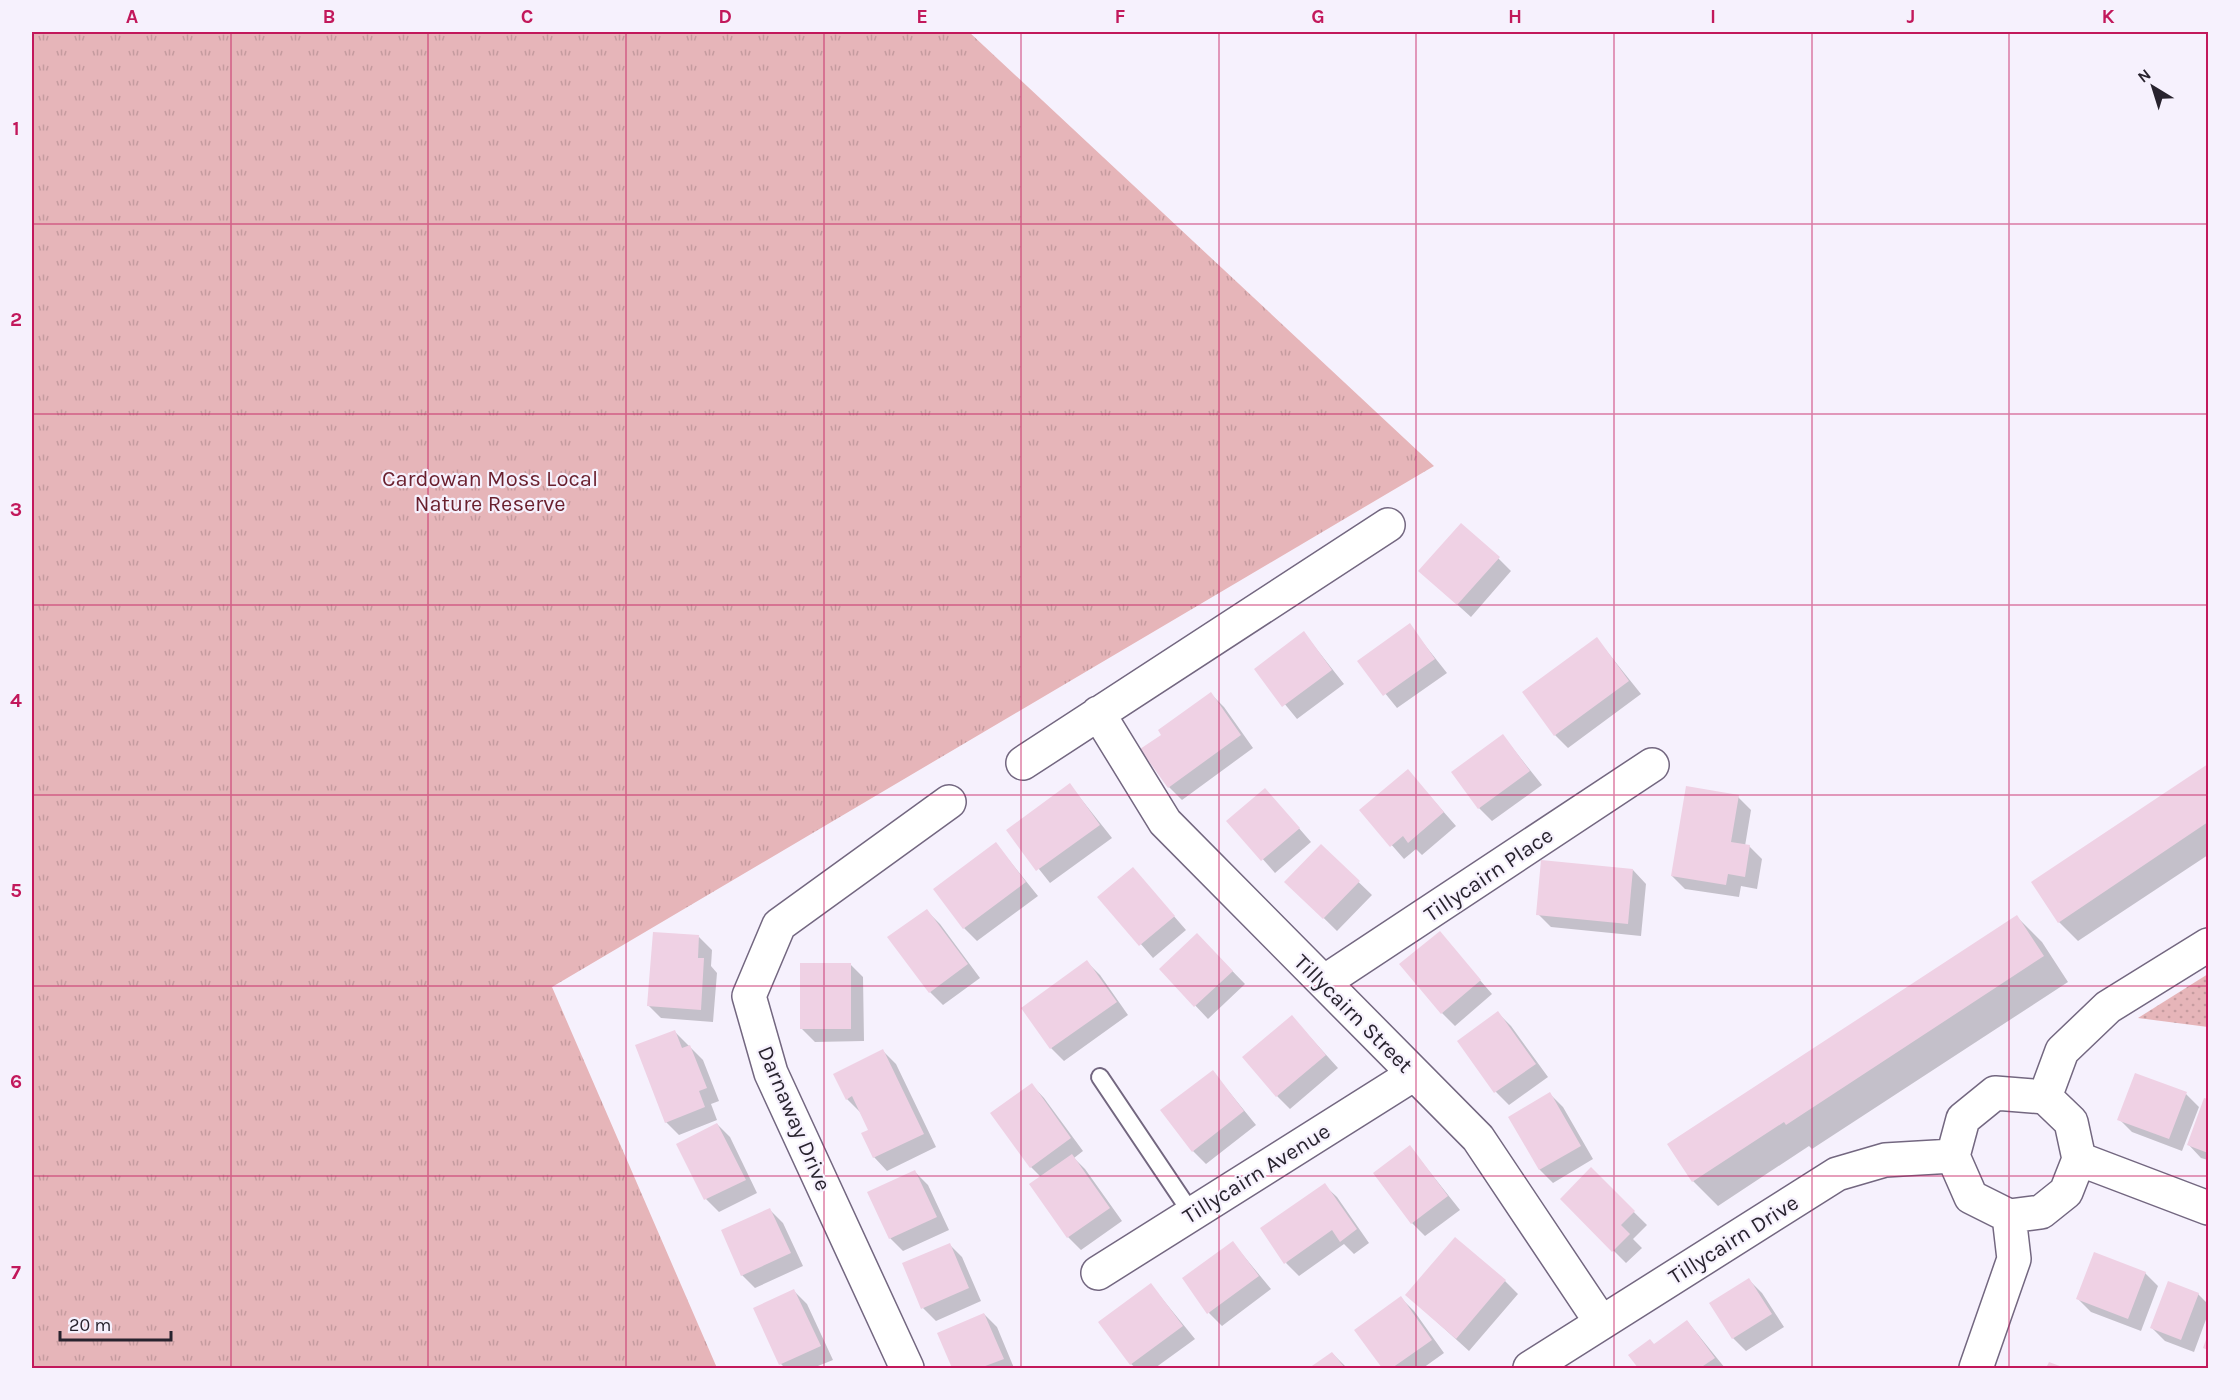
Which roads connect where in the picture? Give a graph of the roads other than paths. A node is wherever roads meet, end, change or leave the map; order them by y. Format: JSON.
{"nodes":[{"id":1,"x":1388,"y":525,"type":"dead end"},
{"id":2,"x":1098,"y":713,"type":"junction"},
{"id":3,"x":1023,"y":763,"type":"dead end"},
{"id":4,"x":1652,"y":765,"type":"dead end"},
{"id":5,"x":949,"y":802,"type":"dead end"},
{"id":6,"x":2208,"y":945,"type":"edge"},
{"id":7,"x":1324,"y":982,"type":"junction"},
{"id":8,"x":1414,"y":1074,"type":"junction"},
{"id":9,"x":1100,"y":1077,"type":"dead end"},
{"id":10,"x":2045,"y":1096,"type":"junction"},
{"id":11,"x":1953,"y":1156,"type":"junction"},
{"id":12,"x":2079,"y":1159,"type":"junction"},
{"id":13,"x":2208,"y":1208,"type":"edge"},
{"id":14,"x":1192,"y":1214,"type":"junction"},
{"id":15,"x":2009,"y":1216,"type":"junction"},
{"id":16,"x":1098,"y":1273,"type":"dead end"},
{"id":17,"x":1602,"y":1322,"type":"junction"},
{"id":18,"x":907,"y":1368,"type":"edge"},
{"id":19,"x":1530,"y":1368,"type":"edge"},
{"id":20,"x":1976,"y":1368,"type":"edge"}],
"edges":[{"from":1,"to":2,"type":"street"},
{"from":2,"to":3,"type":"street"},
{"from":2,"to":7,"type":"street","name":"Tillycairn Street"},
{"from":4,"to":7,"type":"street","name":"Tillycairn Place"},
{"from":5,"to":18,"type":"street","name":"Darnaway Drive"},
{"from":6,"to":10,"type":"street"},
{"from":7,"to":8,"type":"street","name":"Tillycairn Street"},
{"from":8,"to":14,"type":"street","name":"Tillycairn Avenue"},
{"from":8,"to":17,"type":"street","name":"Tillycairn Street"},
{"from":9,"to":14,"type":"lane"},
{"from":10,"to":11,"type":"street"},
{"from":10,"to":12,"type":"street"},
{"from":11,"to":15,"type":"street"},
{"from":11,"to":17,"type":"street","name":"Tillycairn Drive"},
{"from":12,"to":13,"type":"street"},
{"from":12,"to":15,"type":"street"},
{"from":14,"to":16,"type":"street","name":"Tillycairn Avenue"},
{"from":15,"to":20,"type":"street"},
{"from":17,"to":19,"type":"street","name":"Tillycairn Drive"}]}
